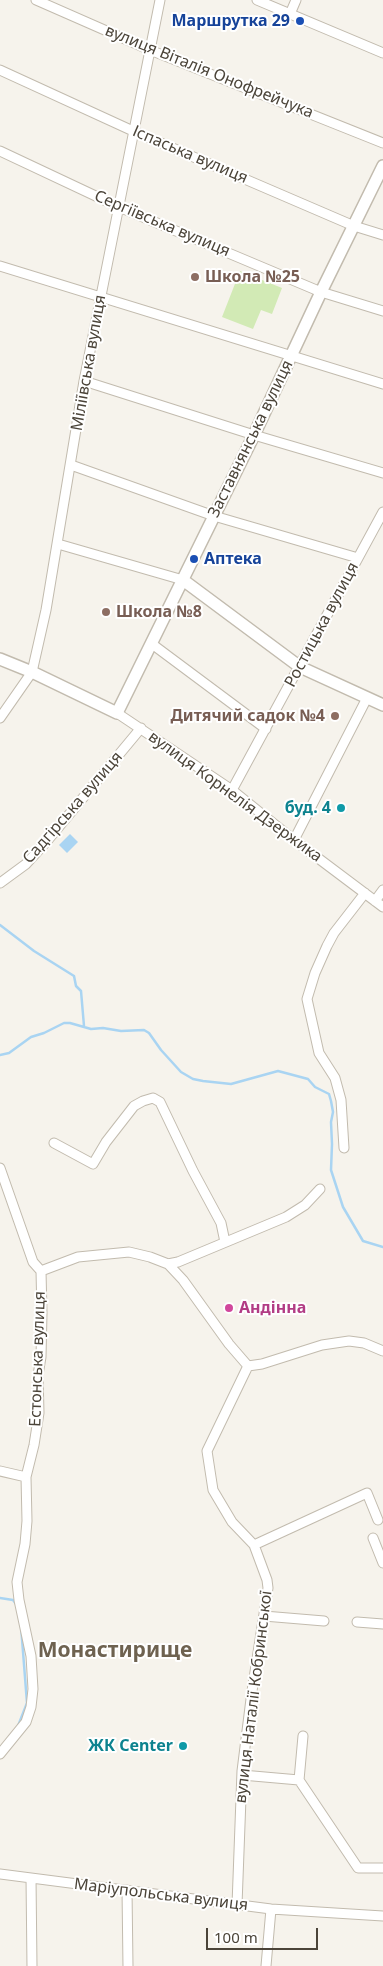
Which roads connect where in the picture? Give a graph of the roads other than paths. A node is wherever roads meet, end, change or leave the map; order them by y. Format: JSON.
{"nodes":[{"id":1,"x":36,"y":0,"type":"edge"},
{"id":2,"x":160,"y":0,"type":"edge"},
{"id":3,"x":256,"y":0,"type":"edge"},
{"id":4,"x":296,"y":0,"type":"edge"},
{"id":5,"x":290,"y":14,"type":"junction"},
{"id":6,"x":150,"y":50,"type":"junction"},
{"id":7,"x":383,"y":53,"type":"edge"},
{"id":8,"x":0,"y":70,"type":"edge"},
{"id":9,"x":133,"y":131,"type":"junction"},
{"id":10,"x":383,"y":142,"type":"edge"},
{"id":11,"x":0,"y":151,"type":"edge"},
{"id":12,"x":383,"y":166,"type":"edge"},
{"id":13,"x":118,"y":207,"type":"junction"},
{"id":14,"x":354,"y":226,"type":"junction"},
{"id":15,"x":383,"y":235,"type":"edge"},
{"id":16,"x":0,"y":266,"type":"edge"},
{"id":17,"x":321,"y":292,"type":"junction"},
{"id":18,"x":101,"y":298,"type":"junction"},
{"id":19,"x":383,"y":311,"type":"edge"},
{"id":20,"x":291,"y":356,"type":"junction"},
{"id":21,"x":84,"y":381,"type":"junction"},
{"id":22,"x":383,"y":384,"type":"edge"},
{"id":23,"x":254,"y":435,"type":"junction"},
{"id":24,"x":71,"y":465,"type":"junction"},
{"id":25,"x":383,"y":474,"type":"edge"},
{"id":26,"x":383,"y":512,"type":"edge"},
{"id":27,"x":214,"y":516,"type":"junction"},
{"id":28,"x":58,"y":544,"type":"junction"},
{"id":29,"x":358,"y":558,"type":"junction"},
{"id":30,"x":182,"y":580,"type":"junction"},
{"id":31,"x":152,"y":644,"type":"junction"},
{"id":32,"x":0,"y":659,"type":"edge"},
{"id":33,"x":300,"y":667,"type":"junction"},
{"id":34,"x":32,"y":672,"type":"junction"},
{"id":35,"x":367,"y":698,"type":"junction"},
{"id":36,"x":383,"y":705,"type":"edge"},
{"id":37,"x":118,"y":713,"type":"junction"},
{"id":38,"x":0,"y":718,"type":"edge"},
{"id":39,"x":141,"y":728,"type":"junction"},
{"id":40,"x":266,"y":729,"type":"junction"},
{"id":41,"x":232,"y":790,"type":"junction"},
{"id":42,"x":294,"y":840,"type":"junction"},
{"id":43,"x":0,"y":883,"type":"edge"},
{"id":44,"x":383,"y":890,"type":"edge"},
{"id":45,"x":365,"y":893,"type":"junction"},
{"id":46,"x":375,"y":901,"type":"junction"},
{"id":47,"x":383,"y":906,"type":"edge"},
{"id":48,"x":54,"y":1143,"type":"dead end"},
{"id":49,"x":344,"y":1148,"type":"dead end"},
{"id":50,"x":0,"y":1168,"type":"edge"},
{"id":51,"x":320,"y":1189,"type":"dead end"},
{"id":52,"x":225,"y":1242,"type":"junction"},
{"id":53,"x":168,"y":1264,"type":"junction"},
{"id":54,"x":41,"y":1271,"type":"junction"},
{"id":55,"x":383,"y":1351,"type":"edge"},
{"id":56,"x":248,"y":1366,"type":"junction"},
{"id":57,"x":0,"y":1471,"type":"edge"},
{"id":58,"x":26,"y":1477,"type":"junction"},
{"id":59,"x":378,"y":1520,"type":"dead end"},
{"id":60,"x":373,"y":1538,"type":"dead end"},
{"id":61,"x":254,"y":1545,"type":"junction"},
{"id":62,"x":383,"y":1563,"type":"edge"},
{"id":63,"x":264,"y":1616,"type":"junction"},
{"id":64,"x":324,"y":1621,"type":"dead end"},
{"id":65,"x":357,"y":1622,"type":"dead end"},
{"id":66,"x":383,"y":1624,"type":"edge"},
{"id":67,"x":303,"y":1736,"type":"dead end"},
{"id":68,"x":0,"y":1754,"type":"edge"},
{"id":69,"x":242,"y":1775,"type":"junction"},
{"id":70,"x":299,"y":1780,"type":"junction"},
{"id":71,"x":383,"y":1868,"type":"edge"},
{"id":72,"x":0,"y":1874,"type":"edge"},
{"id":73,"x":31,"y":1878,"type":"junction"},
{"id":74,"x":127,"y":1890,"type":"junction"},
{"id":75,"x":237,"y":1905,"type":"junction"},
{"id":76,"x":271,"y":1909,"type":"junction"},
{"id":77,"x":383,"y":1916,"type":"edge"},
{"id":78,"x":32,"y":1966,"type":"edge"},
{"id":79,"x":128,"y":1966,"type":"edge"},
{"id":80,"x":266,"y":1966,"type":"edge"}],
"edges":[{"from":1,"to":6,"type":"street","name":"вулиця Віталія Онофрейчука"},
{"from":2,"to":6,"type":"street","name":"Міліївська вулиця"},
{"from":3,"to":5,"type":"street"},
{"from":4,"to":5,"type":"street"},
{"from":5,"to":7,"type":"street"},
{"from":6,"to":9,"type":"street","name":"Міліївська вулиця"},
{"from":6,"to":10,"type":"street","name":"вулиця Віталія Онофрейчука"},
{"from":8,"to":9,"type":"street","name":"Іспаська вулиця"},
{"from":9,"to":13,"type":"street","name":"Міліївська вулиця"},
{"from":9,"to":14,"type":"street","name":"Іспаська вулиця"},
{"from":11,"to":13,"type":"street","name":"Сергіївська вулиця"},
{"from":12,"to":14,"type":"street","name":"Заставнянська вулиця"},
{"from":13,"to":17,"type":"street","name":"Сергіївська вулиця"},
{"from":13,"to":18,"type":"street","name":"Міліївська вулиця"},
{"from":14,"to":15,"type":"street","name":"Іспаська вулиця"},
{"from":14,"to":17,"type":"street","name":"Заставнянська вулиця"},
{"from":16,"to":18,"type":"street"},
{"from":17,"to":19,"type":"street","name":"Сергіївська вулиця"},
{"from":17,"to":20,"type":"street","name":"Заставнянська вулиця"},
{"from":18,"to":20,"type":"street"},
{"from":18,"to":21,"type":"street","name":"Міліївська вулиця"},
{"from":20,"to":22,"type":"street"},
{"from":20,"to":23,"type":"street","name":"Заставнянська вулиця"},
{"from":21,"to":23,"type":"street"},
{"from":21,"to":24,"type":"street","name":"Міліївська вулиця"},
{"from":23,"to":25,"type":"street"},
{"from":23,"to":27,"type":"street","name":"Заставнянська вулиця"},
{"from":24,"to":27,"type":"street"},
{"from":24,"to":28,"type":"street","name":"Міліївська вулиця"},
{"from":26,"to":29,"type":"street","name":"Ростицька вулиця"},
{"from":27,"to":29,"type":"street"},
{"from":27,"to":30,"type":"street","name":"Заставнянська вулиця"},
{"from":28,"to":30,"type":"street"},
{"from":28,"to":34,"type":"street","name":"Міліївська вулиця"},
{"from":29,"to":33,"type":"street","name":"Ростицька вулиця"},
{"from":30,"to":31,"type":"street","name":"Заставнянська вулиця"},
{"from":30,"to":33,"type":"street"},
{"from":31,"to":37,"type":"street","name":"Заставнянська вулиця"},
{"from":31,"to":40,"type":"street"},
{"from":32,"to":34,"type":"street","name":"вулиця Корнелія Дзержика"},
{"from":33,"to":35,"type":"street"},
{"from":33,"to":40,"type":"street","name":"Ростицька вулиця"},
{"from":34,"to":37,"type":"street","name":"вулиця Корнелія Дзержика"},
{"from":34,"to":38,"type":"street","name":"Міліївська вулиця"},
{"from":35,"to":36,"type":"street"},
{"from":35,"to":42,"type":"street"},
{"from":37,"to":39,"type":"street","name":"вулиця Корнелія Дзержика"},
{"from":39,"to":41,"type":"street","name":"вулиця Корнелія Дзержика"},
{"from":39,"to":43,"type":"street","name":"Садгірська вулиця"},
{"from":40,"to":41,"type":"street","name":"Ростицька вулиця"},
{"from":41,"to":42,"type":"street","name":"вулиця Корнелія Дзержика"},
{"from":42,"to":45,"type":"street","name":"вулиця Корнелія Дзержика"},
{"from":44,"to":46,"type":"street"},
{"from":45,"to":46,"type":"street","name":"вулиця Корнелія Дзержика"},
{"from":45,"to":49,"type":"street"},
{"from":46,"to":47,"type":"street","name":"вулиця Корнелія Дзержика"},
{"from":48,"to":52,"type":"street"},
{"from":50,"to":54,"type":"street","name":"Естонська вулиця"},
{"from":51,"to":52,"type":"street"},
{"from":52,"to":53,"type":"street"},
{"from":53,"to":54,"type":"street"},
{"from":53,"to":56,"type":"street"},
{"from":54,"to":58,"type":"street","name":"Естонська вулиця"},
{"from":55,"to":56,"type":"street"},
{"from":56,"to":61,"type":"street","name":"вулиця Наталії Кобринської"},
{"from":57,"to":58,"type":"street"},
{"from":58,"to":68,"type":"street","name":"Естонська вулиця"},
{"from":59,"to":61,"type":"street"},
{"from":60,"to":62,"type":"street"},
{"from":61,"to":63,"type":"street","name":"вулиця Наталії Кобринської"},
{"from":63,"to":64,"type":"street"},
{"from":63,"to":69,"type":"street","name":"вулиця Наталії Кобринської"},
{"from":65,"to":66,"type":"street"},
{"from":67,"to":70,"type":"street"},
{"from":69,"to":70,"type":"street"},
{"from":69,"to":75,"type":"street","name":"вулиця Наталії Кобринської"},
{"from":70,"to":71,"type":"street"},
{"from":72,"to":73,"type":"street","name":"Маріупольська вулиця"},
{"from":73,"to":74,"type":"street","name":"Маріупольська вулиця"},
{"from":73,"to":78,"type":"street"},
{"from":74,"to":75,"type":"street","name":"Маріупольська вулиця"},
{"from":74,"to":79,"type":"street"},
{"from":75,"to":76,"type":"street","name":"Маріупольська вулиця"},
{"from":76,"to":77,"type":"street","name":"Маріупольська вулиця"},
{"from":76,"to":80,"type":"street"}]}
